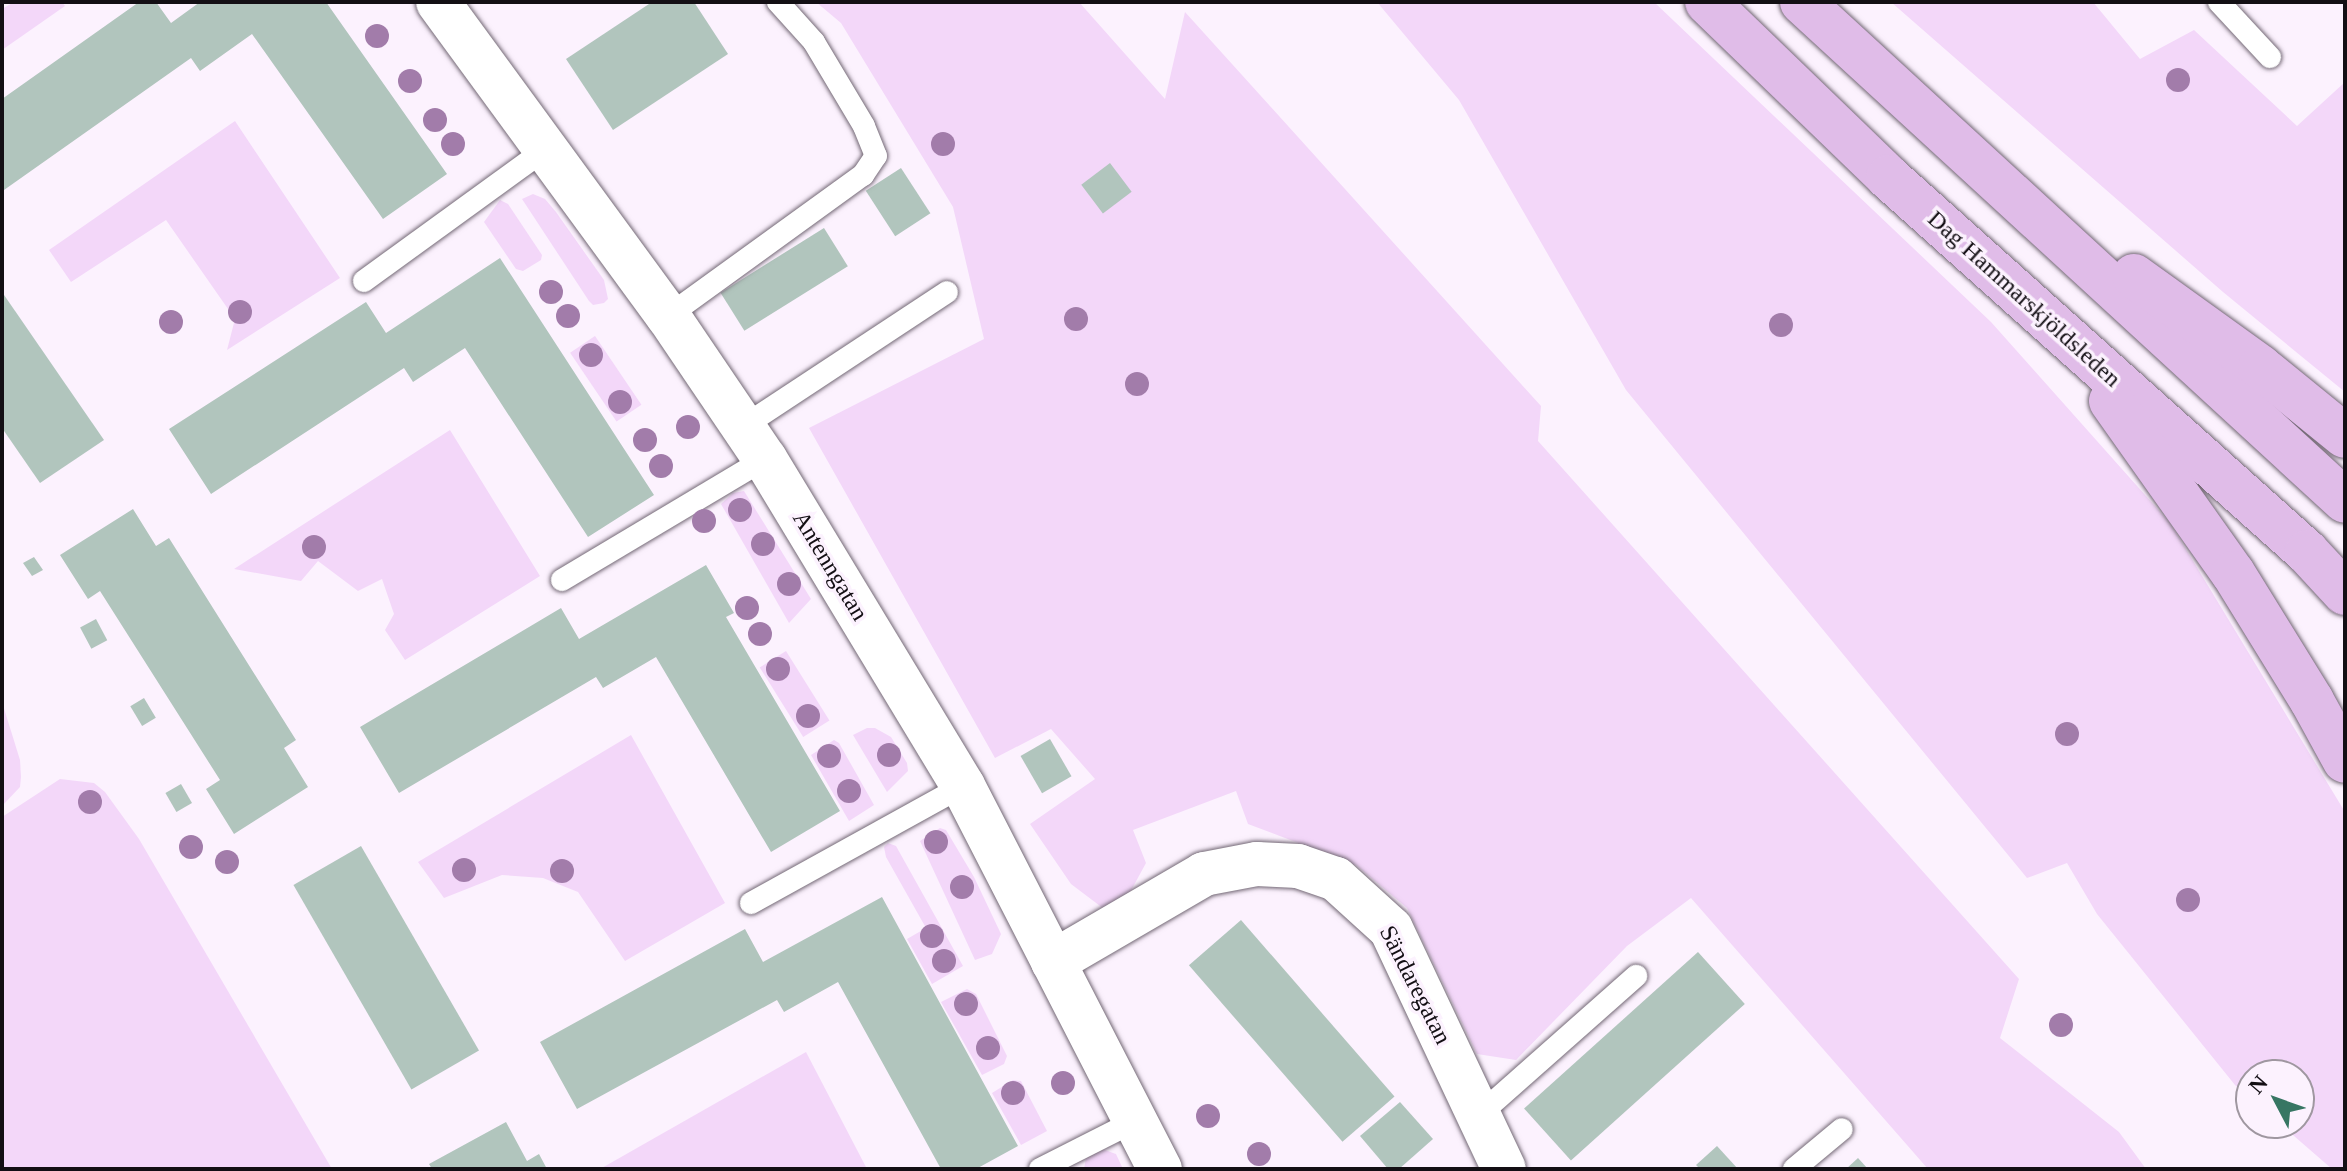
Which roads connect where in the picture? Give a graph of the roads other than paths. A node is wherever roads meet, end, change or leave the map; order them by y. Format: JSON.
{"nodes":[{"id":1,"x":438,"y":2,"type":"edge"},
{"id":2,"x":778,"y":2,"type":"edge"},
{"id":3,"x":1707,"y":2,"type":"edge"},
{"id":4,"x":1802,"y":2,"type":"edge"},
{"id":5,"x":2219,"y":2,"type":"edge"},
{"id":6,"x":2270,"y":57,"type":"dead end"},
{"id":7,"x":546,"y":149,"type":"junction"},
{"id":8,"x":2028,"y":208,"type":"junction"},
{"id":9,"x":364,"y":281,"type":"dead end"},
{"id":10,"x":947,"y":292,"type":"dead end"},
{"id":11,"x":668,"y":316,"type":"junction"},
{"id":12,"x":2065,"y":337,"type":"junction"},
{"id":13,"x":2345,"y":436,"type":"edge"},
{"id":14,"x":755,"y":442,"type":"junction"},
{"id":15,"x":2345,"y":501,"type":"edge"},
{"id":16,"x":562,"y":580,"type":"dead end"},
{"id":17,"x":2345,"y":593,"type":"edge"},
{"id":18,"x":2345,"y":761,"type":"edge"},
{"id":19,"x":963,"y":786,"type":"junction"},
{"id":20,"x":751,"y":903,"type":"dead end"},
{"id":21,"x":1053,"y":962,"type":"junction"},
{"id":22,"x":1636,"y":976,"type":"dead end"},
{"id":23,"x":1479,"y":1115,"type":"junction"},
{"id":24,"x":1137,"y":1120,"type":"junction"},
{"id":25,"x":1842,"y":1129,"type":"dead end"},
{"id":26,"x":1040,"y":1169,"type":"edge"},
{"id":27,"x":1160,"y":1169,"type":"edge"},
{"id":28,"x":1504,"y":1169,"type":"edge"},
{"id":29,"x":1794,"y":1169,"type":"edge"}],
"edges":[{"from":1,"to":7,"type":"street","name":"Antenngatan"},
{"from":2,"to":11,"type":"lane"},
{"from":3,"to":12,"type":"main road","name":"Dag Hammarskjöldsleden"},
{"from":4,"to":8,"type":"main road"},
{"from":5,"to":6,"type":"lane"},
{"from":7,"to":9,"type":"lane"},
{"from":7,"to":11,"type":"street","name":"Antenngatan"},
{"from":8,"to":13,"type":"main road"},
{"from":8,"to":15,"type":"main road"},
{"from":10,"to":14,"type":"lane"},
{"from":11,"to":14,"type":"street","name":"Antenngatan"},
{"from":12,"to":17,"type":"main road","name":"Dag Hammarskjöldsleden"},
{"from":12,"to":18,"type":"main road"},
{"from":14,"to":16,"type":"lane"},
{"from":14,"to":19,"type":"street","name":"Antenngatan"},
{"from":19,"to":20,"type":"lane"},
{"from":19,"to":21,"type":"street","name":"Antenngatan"},
{"from":21,"to":23,"type":"street","name":"Sändaregatan"},
{"from":21,"to":24,"type":"street","name":"Antenngatan"},
{"from":22,"to":23,"type":"lane"},
{"from":23,"to":28,"type":"street","name":"Sändaregatan"},
{"from":24,"to":26,"type":"lane"},
{"from":24,"to":27,"type":"street","name":"Antenngatan"},
{"from":25,"to":29,"type":"lane"}]}
